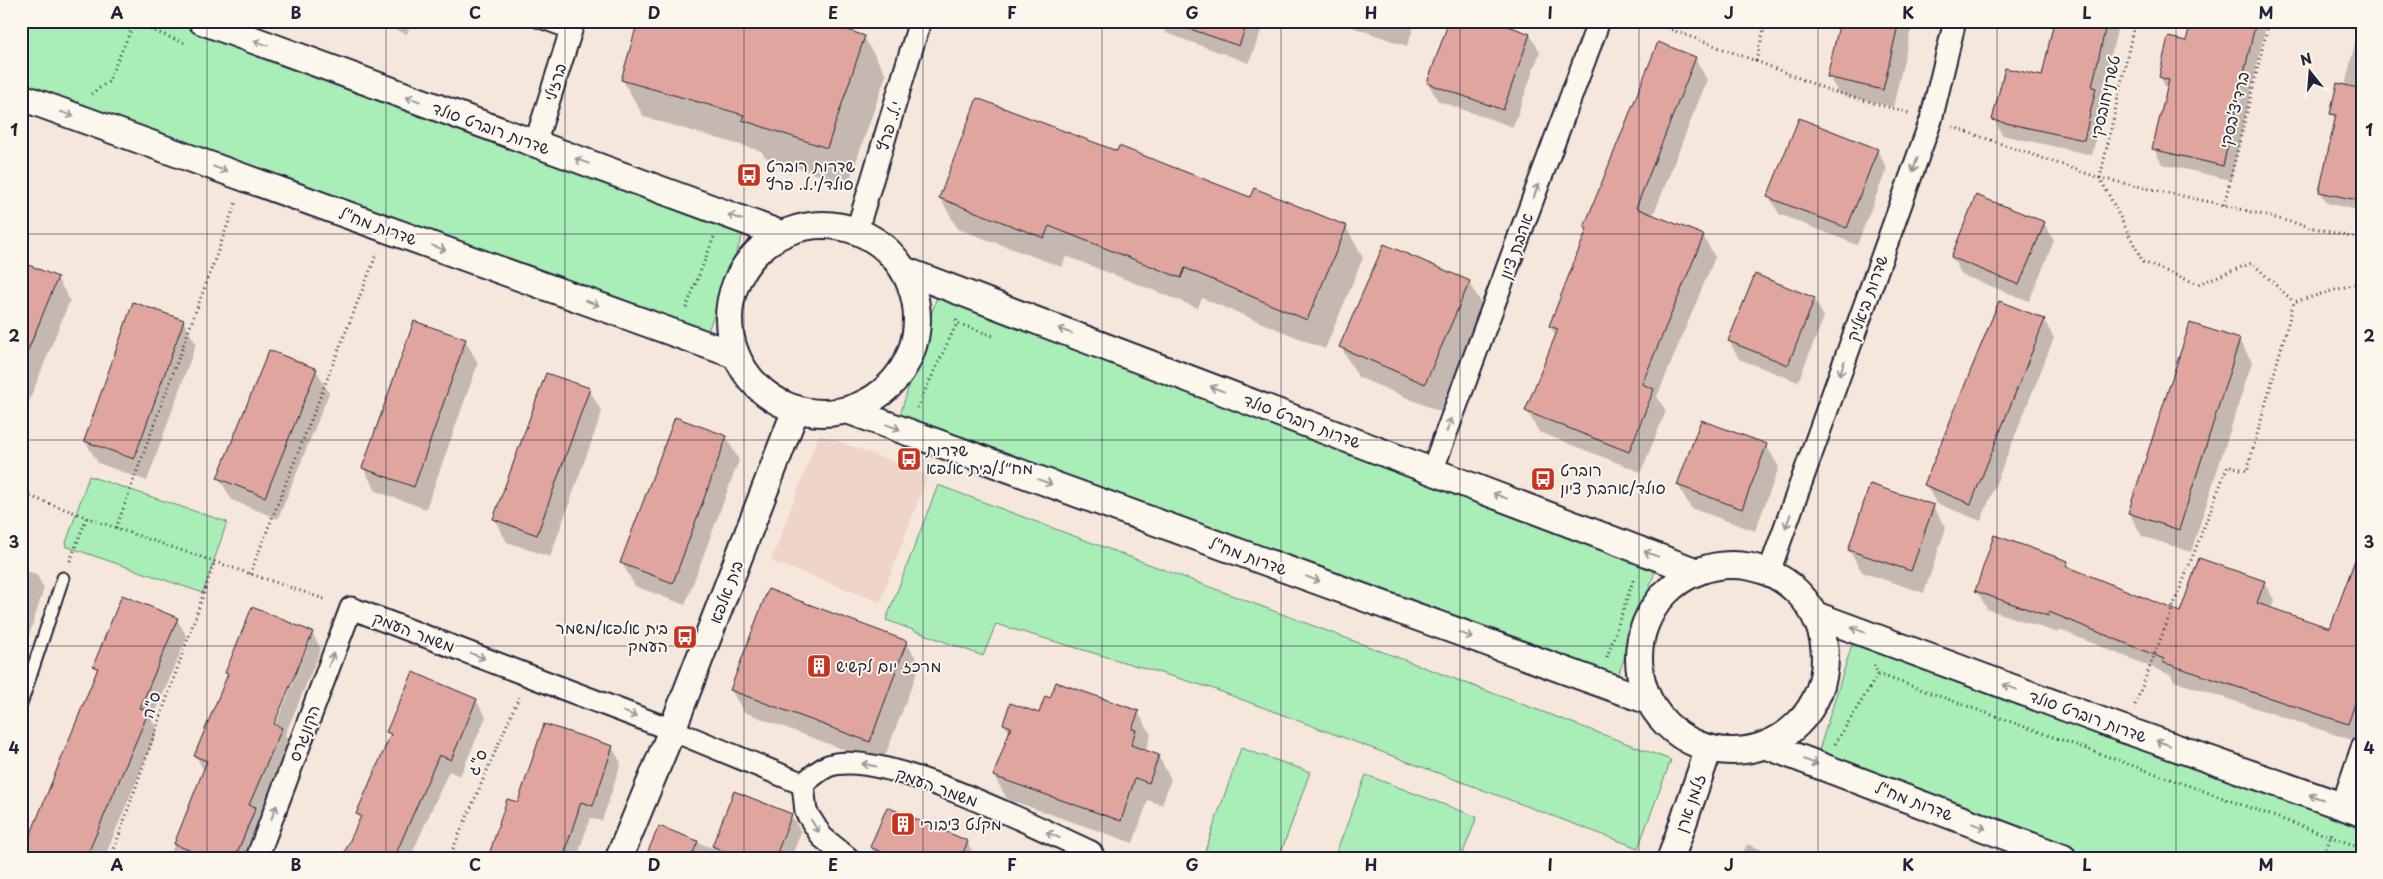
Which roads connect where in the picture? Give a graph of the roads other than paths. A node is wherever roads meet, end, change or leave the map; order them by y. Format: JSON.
{"nodes":[{"id":1,"x":202,"y":21,"type":"edge"},
{"id":2,"x":537,"y":21,"type":"edge"},
{"id":3,"x":920,"y":21,"type":"edge"},
{"id":4,"x":1599,"y":21,"type":"edge"},
{"id":5,"x":1955,"y":21,"type":"edge"},
{"id":6,"x":572,"y":27,"type":"edge"},
{"id":7,"x":21,"y":97,"type":"edge"},
{"id":8,"x":535,"y":144,"type":"junction"},
{"id":9,"x":857,"y":230,"type":"junction"},
{"id":10,"x":781,"y":234,"type":"junction"},
{"id":11,"x":906,"y":271,"type":"junction"},
{"id":12,"x":735,"y":354,"type":"junction"},
{"id":13,"x":796,"y":409,"type":"junction"},
{"id":14,"x":847,"y":410,"type":"junction"},
{"id":15,"x":1432,"y":471,"type":"junction"},
{"id":16,"x":1697,"y":572,"type":"junction"},
{"id":17,"x":1769,"y":572,"type":"junction"},
{"id":18,"x":63,"y":578,"type":"road end"},
{"id":19,"x":351,"y":608,"type":"joint"},
{"id":20,"x":1815,"y":615,"type":"junction"},
{"id":21,"x":1649,"y":701,"type":"junction"},
{"id":22,"x":21,"y":704,"type":"edge"},
{"id":23,"x":672,"y":730,"type":"junction"},
{"id":24,"x":1765,"y":745,"type":"junction"},
{"id":25,"x":1709,"y":748,"type":"junction"},
{"id":26,"x":2362,"y":748,"type":"edge"},
{"id":27,"x":802,"y":784,"type":"junction"},
{"id":28,"x":2352,"y":809,"type":"edge"},
{"id":29,"x":257,"y":858,"type":"edge"},
{"id":30,"x":619,"y":858,"type":"edge"},
{"id":31,"x":848,"y":858,"type":"edge"},
{"id":32,"x":1094,"y":858,"type":"edge"},
{"id":33,"x":1671,"y":858,"type":"edge"},
{"id":34,"x":2063,"y":858,"type":"edge"}],
"edges":[{"from":8,"to":1,"type":"street","name":"שדרות רוברט סולד","one_way":true},
{"from":2,"to":6,"type":"lane"},
{"from":3,"to":9,"type":"street","name":"י.ל. פרץ"},
{"from":15,"to":4,"type":"street","name":"אהבת ציון","one_way":true},
{"from":5,"to":17,"type":"street","name":"שדרות ביאליק","one_way":true},
{"from":6,"to":8,"type":"street","name":"ברזילי"},
{"from":7,"to":12,"type":"street","name":"שדרות מח\"ל","one_way":true},
{"from":10,"to":8,"type":"street","name":"שדרות רוברט סולד","one_way":true},
{"from":9,"to":10,"type":"street"},
{"from":9,"to":11,"type":"street"},
{"from":10,"to":12,"type":"street"},
{"from":11,"to":14,"type":"street"},
{"from":15,"to":11,"type":"street","name":"שדרות רוברט סולד","one_way":true},
{"from":12,"to":13,"type":"street"},
{"from":13,"to":14,"type":"street"},
{"from":13,"to":23,"type":"street","name":"בית אלפא"},
{"from":14,"to":21,"type":"street","name":"שדרות מח\"ל","one_way":true},
{"from":16,"to":15,"type":"street","name":"שדרות רוברט סולד","one_way":true},
{"from":16,"to":17,"type":"street"},
{"from":16,"to":21,"type":"street"},
{"from":17,"to":20,"type":"street"},
{"from":18,"to":22,"type":"lane"},
{"from":19,"to":23,"type":"street","name":"משמר העמק","one_way":true},
{"from":29,"to":19,"type":"street","name":"הקונגרס","one_way":true},
{"from":20,"to":24,"type":"street"},
{"from":28,"to":20,"type":"street","name":"שדרות רוברט סולד","one_way":true},
{"from":21,"to":25,"type":"street"},
{"from":23,"to":27,"type":"street","name":"משמר העמק"},
{"from":23,"to":30,"type":"street","name":"בית אלפא"},
{"from":24,"to":25,"type":"street"},
{"from":24,"to":34,"type":"street","name":"שדרות מח\"ל","one_way":true},
{"from":25,"to":33,"type":"street","name":"זלמן ארן"},
{"from":26,"to":28,"type":"street"},
{"from":27,"to":31,"type":"street","one_way":true},
{"from":32,"to":27,"type":"street","name":"משמר העמק","one_way":true}]}
